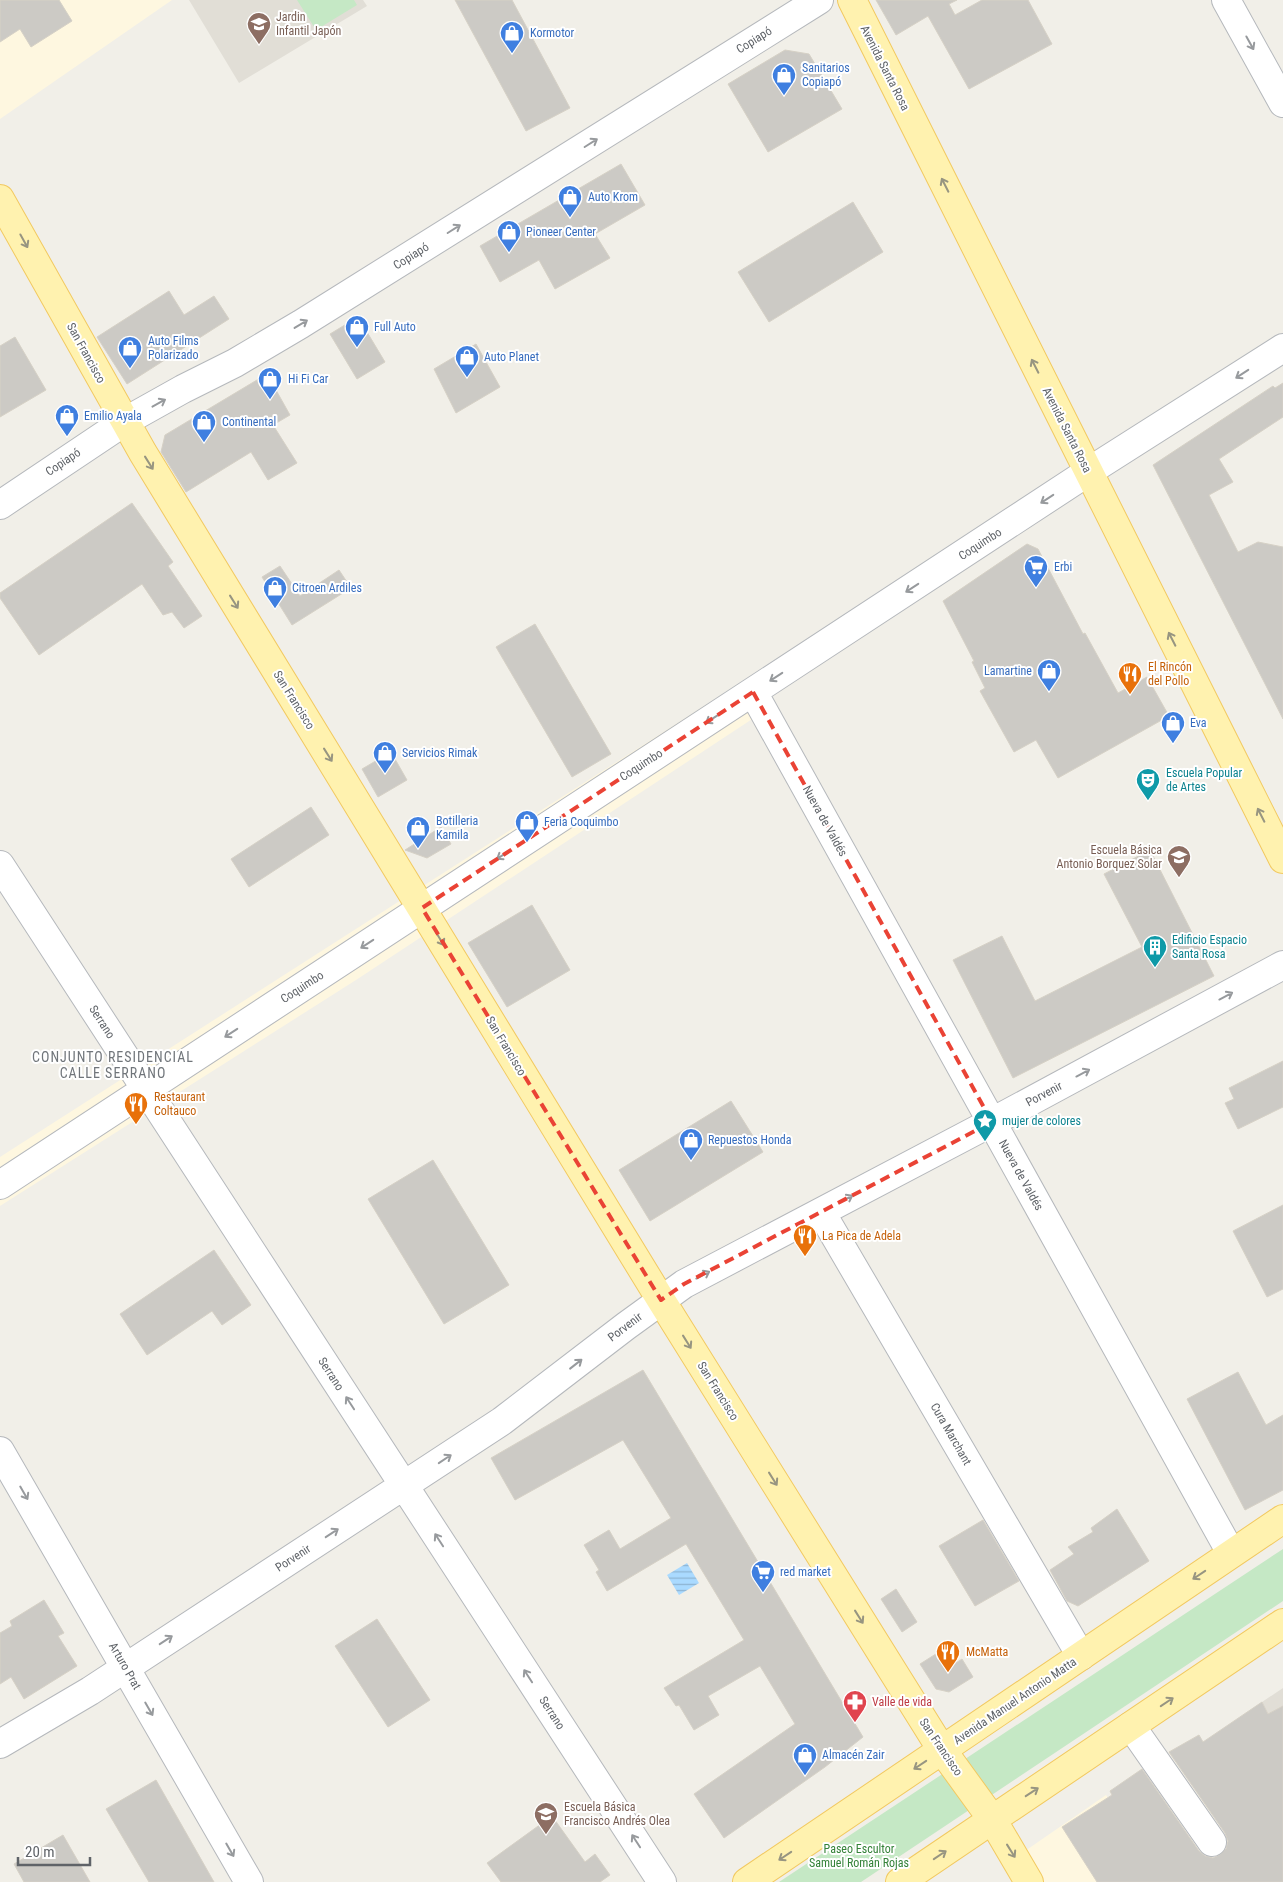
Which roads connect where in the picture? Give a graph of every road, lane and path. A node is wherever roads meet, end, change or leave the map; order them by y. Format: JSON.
{"nodes":[{"id":1,"x":818,"y":0,"type":"edge"},
{"id":2,"x":852,"y":0,"type":"edge"},
{"id":3,"x":1226,"y":0,"type":"edge"},
{"id":4,"x":1283,"y":103,"type":"edge"},
{"id":5,"x":0,"y":199,"type":"edge"},
{"id":6,"x":1283,"y":348,"type":"edge"},
{"id":7,"x":124,"y":422,"type":"junction"},
{"id":8,"x":1088,"y":472,"type":"junction"},
{"id":9,"x":0,"y":505,"type":"edge"},
{"id":10,"x":753,"y":692,"type":"junction"},
{"id":11,"x":1283,"y":859,"type":"edge"},
{"id":12,"x":0,"y":865,"type":"edge"},
{"id":13,"x":422,"y":908,"type":"junction"},
{"id":14,"x":1283,"y":966,"type":"edge"},
{"id":15,"x":145,"y":1088,"type":"junction"},
{"id":16,"x":992,"y":1122,"type":"junction"},
{"id":17,"x":0,"y":1185,"type":"edge"},
{"id":18,"x":821,"y":1212,"type":"junction"},
{"id":19,"x":661,"y":1300,"type":"junction"},
{"id":20,"x":0,"y":1451,"type":"edge"},
{"id":21,"x":404,"y":1486,"type":"junction"},
{"id":22,"x":1283,"y":1519,"type":"edge"},
{"id":23,"x":1231,"y":1553,"type":"junction"},
{"id":24,"x":1283,"y":1623,"type":"edge"},
{"id":25,"x":1080,"y":1656,"type":"junction"},
{"id":26,"x":125,"y":1667,"type":"junction"},
{"id":27,"x":1131,"y":1726,"type":"junction"},
{"id":28,"x":0,"y":1744,"type":"edge"},
{"id":29,"x":942,"y":1750,"type":"junction"},
{"id":30,"x":992,"y":1820,"type":"junction"},
{"id":31,"x":1212,"y":1842,"type":"dead end"},
{"id":32,"x":249,"y":1882,"type":"edge"},
{"id":33,"x":662,"y":1882,"type":"edge"},
{"id":34,"x":747,"y":1882,"type":"edge"},
{"id":35,"x":900,"y":1882,"type":"edge"},
{"id":36,"x":1029,"y":1882,"type":"edge"}],
"edges":[{"from":7,"to":1,"type":"street","name":"Copiapó","one_way":true},
{"from":8,"to":2,"type":"main road","name":"Avenida Santa Rosa","one_way":true},
{"from":3,"to":4,"type":"street","one_way":true},
{"from":5,"to":7,"type":"main road","name":"San Francisco","one_way":true},
{"from":6,"to":8,"type":"street","name":"Coquimbo","one_way":true},
{"from":7,"to":9,"type":"street","name":"Copiapó"},
{"from":7,"to":13,"type":"main road","name":"San Francisco","one_way":true},
{"from":8,"to":10,"type":"street","name":"Coquimbo","one_way":true},
{"from":11,"to":8,"type":"main road","name":"Avenida Santa Rosa","one_way":true},
{"from":10,"to":13,"type":"street","name":"Coquimbo","one_way":true},
{"from":10,"to":16,"type":"street","name":"Nueva de Valdés"},
{"from":12,"to":15,"type":"street","name":"Serrano"},
{"from":13,"to":15,"type":"street","name":"Coquimbo","one_way":true},
{"from":13,"to":19,"type":"main road","name":"San Francisco","one_way":true},
{"from":16,"to":14,"type":"street","name":"Porvenir","one_way":true},
{"from":15,"to":17,"type":"street","name":"Coquimbo"},
{"from":21,"to":15,"type":"street","name":"Serrano","one_way":true},
{"from":18,"to":16,"type":"street","name":"Porvenir","one_way":true},
{"from":16,"to":23,"type":"street","name":"Nueva de Valdés"},
{"from":19,"to":18,"type":"street","name":"Porvenir","one_way":true},
{"from":18,"to":25,"type":"street","name":"Cura Marchant"},
{"from":21,"to":19,"type":"street","name":"Porvenir","one_way":true},
{"from":19,"to":29,"type":"main road","name":"San Francisco","one_way":true},
{"from":20,"to":26,"type":"street","name":"Arturo Prat","one_way":true},
{"from":26,"to":21,"type":"street","name":"Porvenir","one_way":true},
{"from":33,"to":21,"type":"street","name":"Serrano","one_way":true},
{"from":22,"to":23,"type":"main road","name":"Avenida Manuel Antonio Matta"},
{"from":23,"to":25,"type":"main road","name":"Avenida Manuel Antonio Matta","one_way":true},
{"from":27,"to":24,"type":"main road","one_way":true},
{"from":25,"to":29,"type":"main road","name":"Avenida Manuel Antonio Matta"},
{"from":26,"to":28,"type":"street","name":"Porvenir"},
{"from":26,"to":32,"type":"street","name":"Arturo Prat","one_way":true},
{"from":30,"to":27,"type":"main road","one_way":true},
{"from":27,"to":31,"type":"street"},
{"from":29,"to":30,"type":"main road","name":"San Francisco"},
{"from":29,"to":34,"type":"main road","name":"Avenida Manuel Antonio Matta","one_way":true},
{"from":35,"to":30,"type":"main road","one_way":true},
{"from":30,"to":36,"type":"main road","name":"San Francisco","one_way":true}]}
